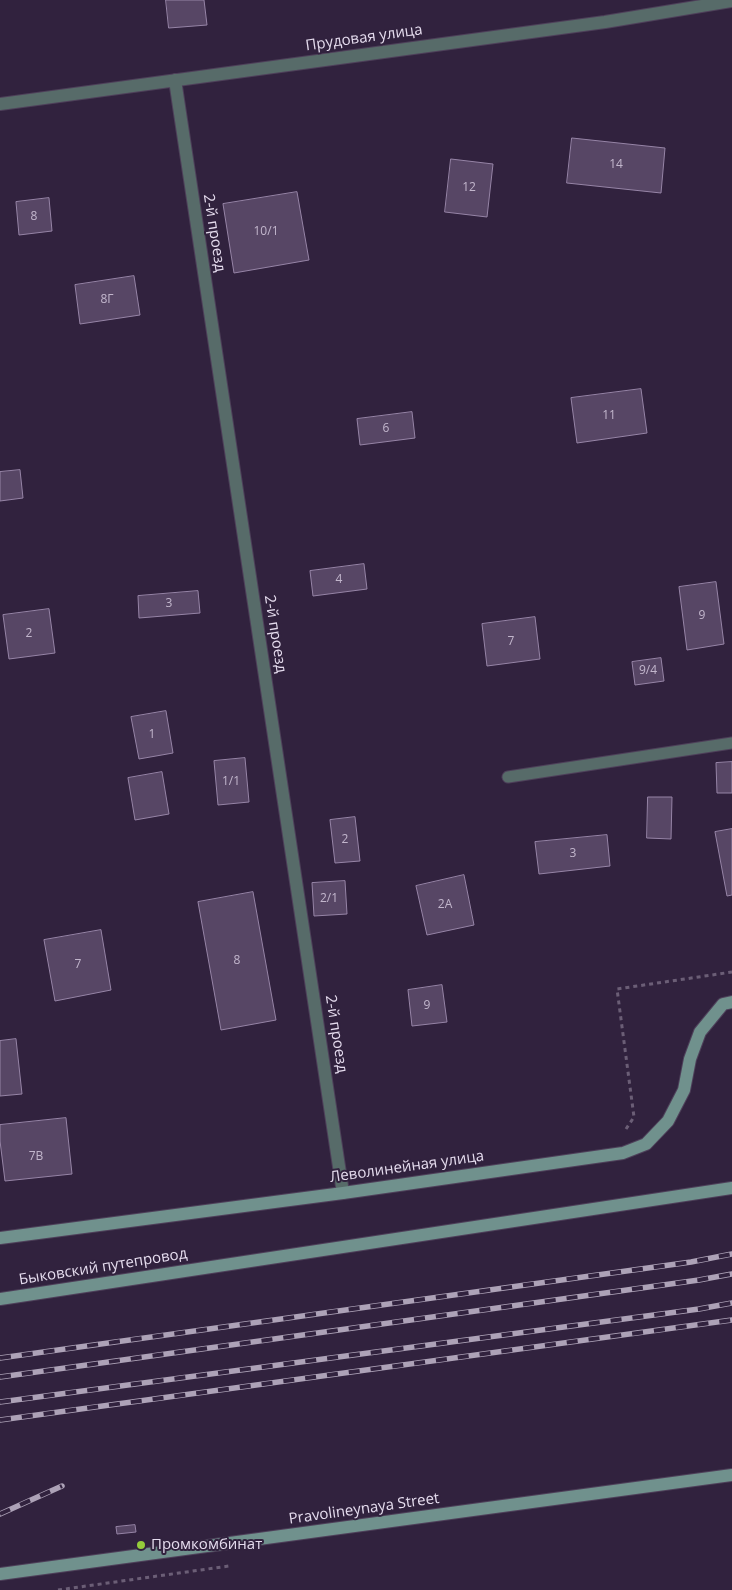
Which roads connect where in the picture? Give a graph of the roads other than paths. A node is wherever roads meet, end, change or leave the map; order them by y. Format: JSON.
{"nodes":[{"id":1,"x":732,"y":1,"type":"edge"},
{"id":2,"x":175,"y":80,"type":"junction"},
{"id":3,"x":0,"y":104,"type":"edge"},
{"id":4,"x":732,"y":743,"type":"edge"},
{"id":5,"x":508,"y":777,"type":"dead end"},
{"id":6,"x":732,"y":1002,"type":"edge"},
{"id":7,"x":732,"y":1188,"type":"edge"},
{"id":8,"x":343,"y":1192,"type":"junction"},
{"id":9,"x":0,"y":1238,"type":"edge"},
{"id":10,"x":0,"y":1299,"type":"edge"},
{"id":11,"x":732,"y":1476,"type":"edge"},
{"id":12,"x":0,"y":1574,"type":"edge"}],
"edges":[{"from":1,"to":2,"type":"street","name":"Прудовая улица"},
{"from":2,"to":3,"type":"street","name":"Прудовая улица"},
{"from":2,"to":8,"type":"street","name":"2-й проезд"},
{"from":4,"to":5,"type":"lane"},
{"from":6,"to":8,"type":"main road","name":"Леволинейная улица"},
{"from":7,"to":10,"type":"main road","name":"Быковский путепровод"},
{"from":8,"to":9,"type":"main road","name":"Леволинейная улица"},
{"from":11,"to":12,"type":"main road","name":"Pravolineynaya Street"}]}
